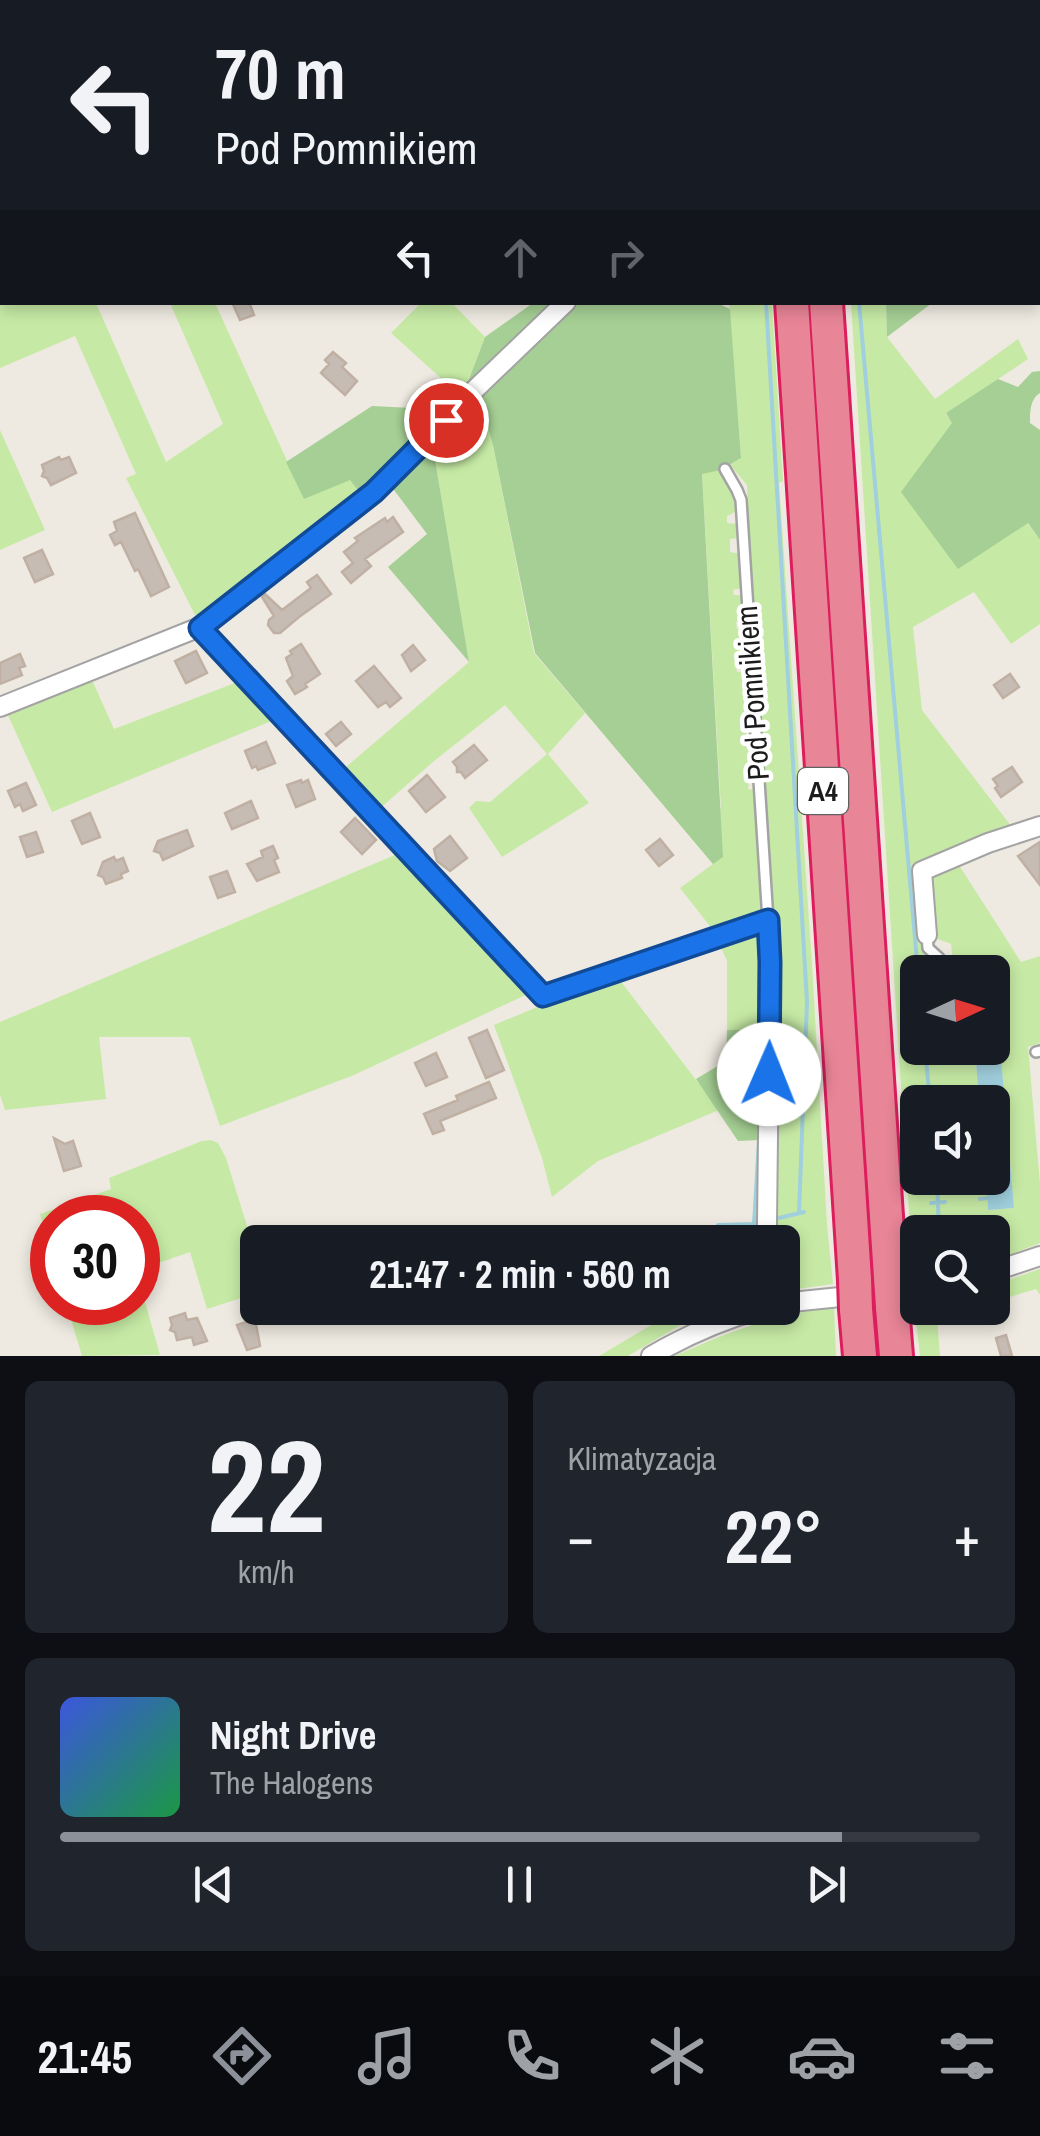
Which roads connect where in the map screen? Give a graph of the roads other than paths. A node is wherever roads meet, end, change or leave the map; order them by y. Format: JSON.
{"nodes":[{"id":1,"x":563,"y":305,"type":"edge"},
{"id":2,"x":792,"y":305,"type":"edge"},
{"id":3,"x":826,"y":305,"type":"edge"},
{"id":4,"x":725,"y":469,"type":"dead end"},
{"id":5,"x":200,"y":628,"type":"junction"},
{"id":6,"x":0,"y":707,"type":"edge"},
{"id":7,"x":1040,"y":826,"type":"edge"},
{"id":8,"x":768,"y":920,"type":"junction"},
{"id":9,"x":927,"y":935,"type":"joint"},
{"id":10,"x":936,"y":955,"type":"edge"},
{"id":11,"x":765,"y":1225,"type":"edge"},
{"id":12,"x":1040,"y":1256,"type":"edge"},
{"id":13,"x":1010,"y":1266,"type":"edge"},
{"id":14,"x":900,"y":1291,"type":"edge"},
{"id":15,"x":800,"y":1301,"type":"edge"},
{"id":16,"x":710,"y":1325,"type":"edge"},
{"id":17,"x":650,"y":1356,"type":"edge"},
{"id":18,"x":860,"y":1356,"type":"edge"},
{"id":19,"x":896,"y":1356,"type":"edge"}],
"edges":[{"from":1,"to":5,"type":"street"},
{"from":2,"to":18,"type":"highway","number":"A4"},
{"from":3,"to":14,"type":"highway","number":"A4"},
{"from":4,"to":8,"type":"lane","name":"Pod Pomnikiem"},
{"from":5,"to":6,"type":"street"},
{"from":5,"to":8,"type":"street"},
{"from":7,"to":9,"type":"street"},
{"from":8,"to":11,"type":"street","name":"Pod Pomnikiem"},
{"from":9,"to":10,"type":"lane"},
{"from":12,"to":13,"type":"street"},
{"from":14,"to":15,"type":"street"},
{"from":14,"to":19,"type":"highway","number":"A4"},
{"from":16,"to":17,"type":"street"}]}
